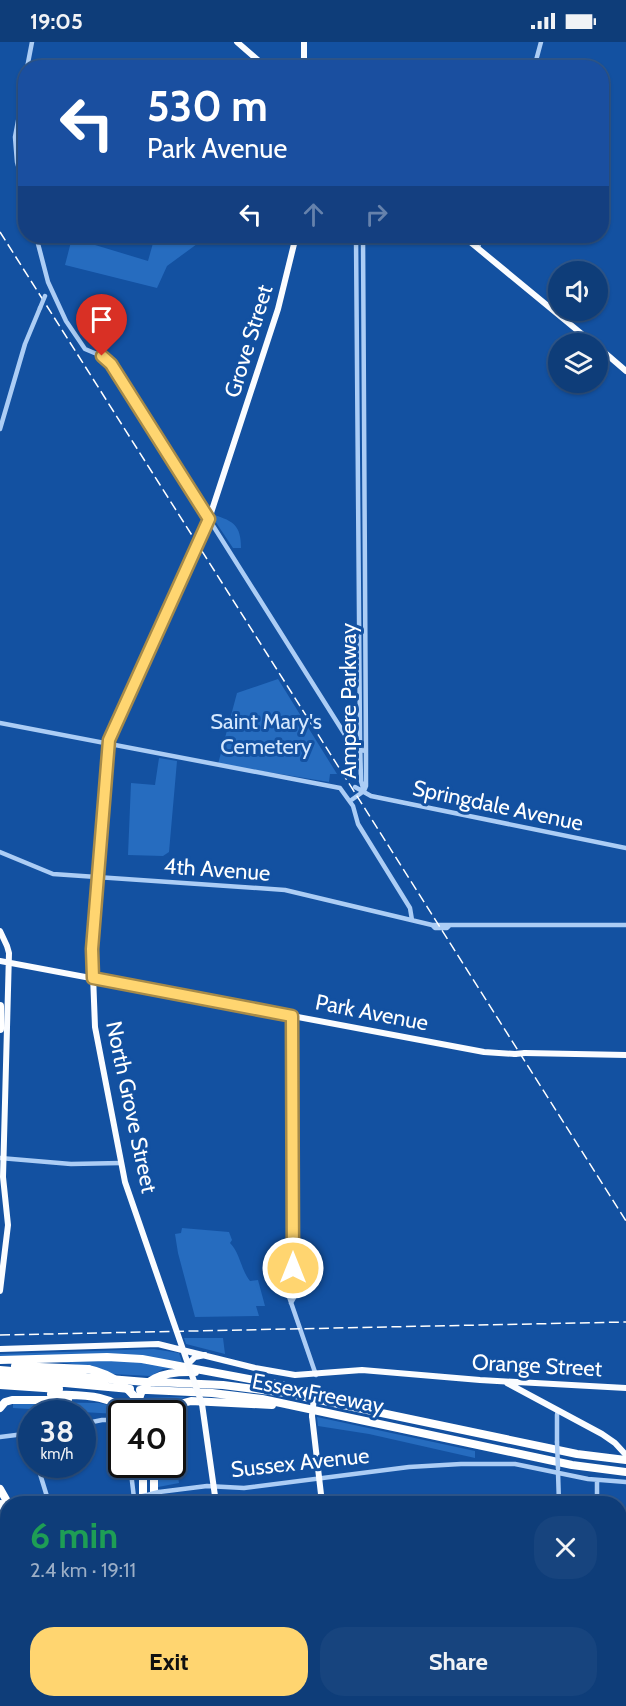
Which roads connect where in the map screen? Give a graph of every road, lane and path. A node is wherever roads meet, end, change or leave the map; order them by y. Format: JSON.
{"nodes":[{"id":1,"x":32,"y":42,"type":"edge"},
{"id":2,"x":237,"y":42,"type":"edge"},
{"id":3,"x":304,"y":42,"type":"edge"},
{"id":4,"x":542,"y":42,"type":"edge"},
{"id":5,"x":29,"y":60,"type":"edge"},
{"id":6,"x":258,"y":60,"type":"edge"},
{"id":7,"x":304,"y":60,"type":"edge"},
{"id":8,"x":536,"y":60,"type":"edge"},
{"id":9,"x":18,"y":121,"type":"edge"},
{"id":10,"x":18,"y":164,"type":"edge"},
{"id":11,"x":38,"y":243,"type":"edge"},
{"id":12,"x":294,"y":243,"type":"edge"},
{"id":13,"x":356,"y":243,"type":"edge"},
{"id":14,"x":363,"y":243,"type":"edge"},
{"id":15,"x":471,"y":243,"type":"edge"},
{"id":16,"x":479,"y":243,"type":"edge"},
{"id":17,"x":477,"y":248,"type":"junction"},
{"id":18,"x":52,"y":290,"type":"junction"},
{"id":19,"x":580,"y":333,"type":"edge"},
{"id":20,"x":608,"y":356,"type":"edge"},
{"id":21,"x":626,"y":371,"type":"edge"},
{"id":22,"x":0,"y":429,"type":"edge"},
{"id":23,"x":230,"y":457,"type":"joint"},
{"id":24,"x":209,"y":519,"type":"junction"},
{"id":25,"x":0,"y":723,"type":"edge"},
{"id":26,"x":108,"y":743,"type":"junction"},
{"id":27,"x":363,"y":751,"type":"junction"},
{"id":28,"x":360,"y":781,"type":"junction"},
{"id":29,"x":355,"y":787,"type":"junction"},
{"id":30,"x":364,"y":791,"type":"junction"},
{"id":31,"x":345,"y":793,"type":"junction"},
{"id":32,"x":350,"y":801,"type":"junction"},
{"id":33,"x":626,"y":848,"type":"edge"},
{"id":34,"x":0,"y":852,"type":"edge"},
{"id":35,"x":99,"y":878,"type":"junction"},
{"id":36,"x":412,"y":920,"type":"junction"},
{"id":37,"x":626,"y":925,"type":"edge"},
{"id":38,"x":0,"y":931,"type":"edge"},
{"id":39,"x":3,"y":962,"type":"edge"},
{"id":40,"x":93,"y":978,"type":"junction"},
{"id":41,"x":0,"y":1006,"type":"edge"},
{"id":42,"x":292,"y":1016,"type":"junction"},
{"id":43,"x":0,"y":1029,"type":"edge"},
{"id":44,"x":626,"y":1053,"type":"edge"},
{"id":45,"x":2,"y":1158,"type":"edge"},
{"id":46,"x":121,"y":1163,"type":"junction"},
{"id":47,"x":293,"y":1268,"type":"junction"},
{"id":48,"x":0,"y":1291,"type":"edge"},
{"id":49,"x":291,"y":1303,"type":"junction"},
{"id":50,"x":0,"y":1349,"type":"edge"},
{"id":51,"x":183,"y":1349,"type":"junction"},
{"id":52,"x":205,"y":1355,"type":"junction"},
{"id":53,"x":0,"y":1362,"type":"edge"},
{"id":54,"x":188,"y":1364,"type":"junction"},
{"id":55,"x":0,"y":1370,"type":"edge"},
{"id":56,"x":315,"y":1374,"type":"junction"},
{"id":57,"x":231,"y":1376,"type":"junction"},
{"id":58,"x":0,"y":1377,"type":"edge"},
{"id":59,"x":504,"y":1381,"type":"junction"},
{"id":60,"x":0,"y":1386,"type":"edge"},
{"id":61,"x":144,"y":1387,"type":"junction"},
{"id":62,"x":626,"y":1388,"type":"edge"},
{"id":63,"x":108,"y":1400,"type":"edge"},
{"id":64,"x":138,"y":1400,"type":"edge"},
{"id":65,"x":138,"y":1400,"type":"edge"},
{"id":66,"x":108,"y":1403,"type":"edge"},
{"id":67,"x":186,"y":1403,"type":"edge"},
{"id":68,"x":0,"y":1408,"type":"edge"},
{"id":69,"x":558,"y":1410,"type":"junction"},
{"id":70,"x":387,"y":1413,"type":"junction"},
{"id":71,"x":367,"y":1420,"type":"junction"},
{"id":72,"x":18,"y":1435,"type":"edge"},
{"id":73,"x":0,"y":1437,"type":"edge"},
{"id":74,"x":625,"y":1455,"type":"edge"},
{"id":75,"x":558,"y":1471,"type":"junction"},
{"id":76,"x":626,"y":1472,"type":"edge"},
{"id":77,"x":42,"y":1478,"type":"edge"},
{"id":78,"x":133,"y":1478,"type":"edge"},
{"id":79,"x":143,"y":1478,"type":"edge"},
{"id":80,"x":155,"y":1478,"type":"edge"},
{"id":81,"x":319,"y":1478,"type":"junction"},
{"id":82,"x":597,"y":1480,"type":"junction"},
{"id":83,"x":626,"y":1482,"type":"edge"},
{"id":84,"x":214,"y":1486,"type":"junction"},
{"id":85,"x":48,"y":1496,"type":"edge"},
{"id":86,"x":137,"y":1496,"type":"edge"},
{"id":87,"x":139,"y":1496,"type":"edge"},
{"id":88,"x":156,"y":1496,"type":"edge"},
{"id":89,"x":169,"y":1496,"type":"edge"},
{"id":90,"x":215,"y":1496,"type":"edge"},
{"id":91,"x":321,"y":1496,"type":"edge"},
{"id":92,"x":559,"y":1496,"type":"edge"},
{"id":93,"x":597,"y":1496,"type":"edge"}],
"edges":[{"from":1,"to":5,"type":"street"},
{"from":2,"to":6,"type":"main road"},
{"from":3,"to":7,"type":"main road"},
{"from":4,"to":8,"type":"street"},
{"from":9,"to":10,"type":"street"},
{"from":11,"to":18,"type":"street"},
{"from":12,"to":23,"type":"main road","name":"Grove Street"},
{"from":13,"to":27,"type":"street","name":"Ampere Parkway"},
{"from":14,"to":27,"type":"street","name":"Ampere Parkway"},
{"from":15,"to":17,"type":"main road"},
{"from":16,"to":17,"type":"street"},
{"from":17,"to":19,"type":"main road"},
{"from":18,"to":22,"type":"street","bridge":true},
{"from":18,"to":24,"type":"street"},
{"from":20,"to":21,"type":"main road"},
{"from":23,"to":24,"type":"main road","name":"North Grove Street"},
{"from":24,"to":26,"type":"main road","name":"North Grove Street"},
{"from":24,"to":27,"type":"street"},
{"from":25,"to":26,"type":"street"},
{"from":26,"to":31,"type":"street"},
{"from":26,"to":35,"type":"main road","name":"North Grove Street"},
{"from":27,"to":28,"type":"street","name":"Ampere Parkway"},
{"from":27,"to":30,"type":"street","name":"Ampere Parkway"},
{"from":28,"to":29,"type":"street"},
{"from":28,"to":30,"type":"street","name":"Ampere Parkway"},
{"from":29,"to":30,"type":"street","name":"Springdale Avenue"},
{"from":29,"to":31,"type":"street"},
{"from":30,"to":32,"type":"street"},
{"from":30,"to":33,"type":"street","name":"Springdale Avenue"},
{"from":31,"to":32,"type":"street"},
{"from":32,"to":36,"type":"street"},
{"from":34,"to":35,"type":"street","name":"4th Avenue"},
{"from":35,"to":36,"type":"street","name":"4th Avenue"},
{"from":35,"to":40,"type":"main road","name":"North Grove Street"},
{"from":36,"to":37,"type":"street","name":"4th Avenue"},
{"from":38,"to":39,"type":"main road"},
{"from":39,"to":40,"type":"main road","name":"Park Avenue"},
{"from":39,"to":45,"type":"main road"},
{"from":40,"to":42,"type":"main road","name":"Park Avenue"},
{"from":40,"to":46,"type":"main road","name":"North Grove Street"},
{"from":41,"to":43,"type":"highway"},
{"from":42,"to":44,"type":"main road","name":"Park Avenue","bridge":true},
{"from":42,"to":47,"type":"street"},
{"from":45,"to":46,"type":"street"},
{"from":45,"to":48,"type":"main road"},
{"from":46,"to":51,"type":"main road","name":"North Grove Street"},
{"from":47,"to":49,"type":"street"},
{"from":47,"to":49,"type":"street"},
{"from":49,"to":56,"type":"street"},
{"from":50,"to":51,"type":"main road","name":"Orange Street"},
{"from":51,"to":52,"type":"main road","name":"Orange Street"},
{"from":51,"to":54,"type":"main road","name":"North Grove Street"},
{"from":52,"to":54,"type":"main road"},
{"from":52,"to":56,"type":"main road","name":"Orange Street"},
{"from":53,"to":57,"type":"highway"},
{"from":53,"to":64,"type":"highway","bridge":true},
{"from":54,"to":84,"type":"main road","name":"North Grove Street","bridge":true},
{"from":55,"to":61,"type":"highway","name":"Essex Freeway"},
{"from":56,"to":59,"type":"main road","name":"Orange Street"},
{"from":56,"to":81,"type":"main road","bridge":true},
{"from":57,"to":65,"type":"highway"},
{"from":57,"to":70,"type":"highway"},
{"from":58,"to":61,"type":"highway","name":"Essex Freeway"},
{"from":59,"to":62,"type":"main road","name":"Orange Street"},
{"from":59,"to":69,"type":"main road"},
{"from":60,"to":61,"type":"highway"},
{"from":60,"to":63,"type":"highway"},
{"from":61,"to":70,"type":"highway","name":"Essex Freeway","bridge":true},
{"from":61,"to":71,"type":"highway","name":"Essex Freeway"},
{"from":66,"to":68,"type":"highway"},
{"from":67,"to":71,"type":"highway"},
{"from":69,"to":74,"type":"main road"},
{"from":69,"to":75,"type":"street","bridge":true},
{"from":70,"to":74,"type":"highway","name":"Essex Freeway"},
{"from":71,"to":76,"type":"highway","name":"Essex Freeway"},
{"from":72,"to":73,"type":"street"},
{"from":75,"to":81,"type":"street","name":"Sussex Avenue"},
{"from":75,"to":82,"type":"street","name":"Sussex Avenue"},
{"from":75,"to":92,"type":"street"},
{"from":77,"to":85,"type":"street"},
{"from":78,"to":86,"type":"street"},
{"from":79,"to":87,"type":"highway"},
{"from":80,"to":88,"type":"highway"},
{"from":81,"to":84,"type":"street","name":"Sussex Avenue"},
{"from":81,"to":91,"type":"main road"},
{"from":82,"to":83,"type":"street","name":"Sussex Avenue"},
{"from":82,"to":93,"type":"street"},
{"from":84,"to":89,"type":"street","name":"Sussex Avenue"},
{"from":84,"to":90,"type":"main road","name":"North Grove Street"}]}
